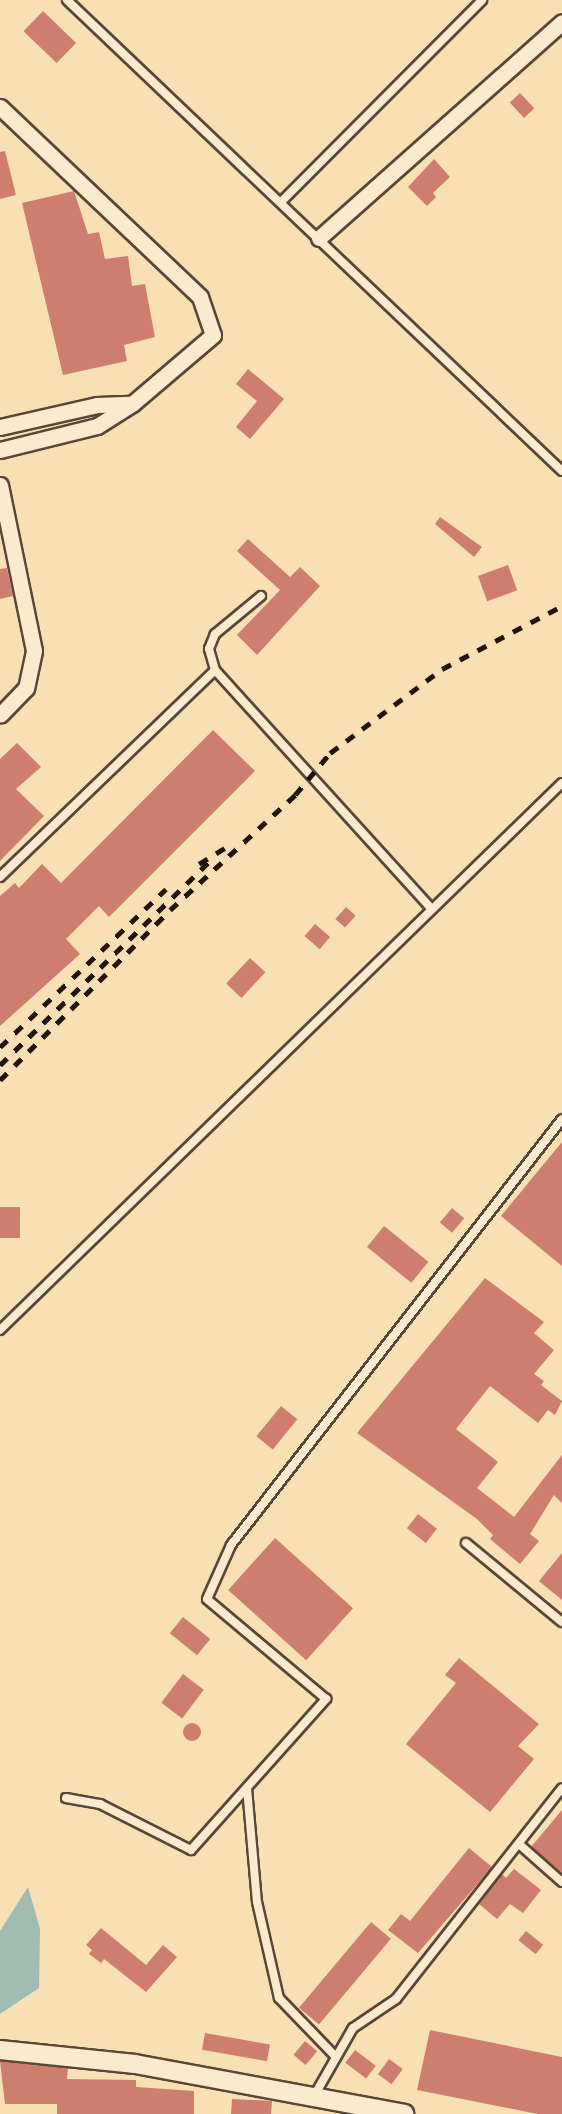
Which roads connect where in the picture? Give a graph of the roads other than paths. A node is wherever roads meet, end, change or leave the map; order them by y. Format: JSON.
{"nodes":[{"id":1,"x":67,"y":0,"type":"edge"},
{"id":2,"x":482,"y":0,"type":"edge"},
{"id":3,"x":562,"y":22,"type":"edge"},
{"id":4,"x":0,"y":107,"type":"edge"},
{"id":5,"x":281,"y":202,"type":"junction"},
{"id":6,"x":319,"y":238,"type":"junction"},
{"id":7,"x":132,"y":404,"type":"junction"},
{"id":8,"x":0,"y":427,"type":"edge"},
{"id":9,"x":0,"y":450,"type":"edge"},
{"id":10,"x":562,"y":471,"type":"edge"},
{"id":11,"x":0,"y":484,"type":"edge"},
{"id":12,"x":261,"y":596,"type":"dead end"},
{"id":13,"x":215,"y":670,"type":"junction"},
{"id":14,"x":0,"y":715,"type":"edge"},
{"id":15,"x":562,"y":783,"type":"edge"},
{"id":16,"x":0,"y":877,"type":"edge"},
{"id":17,"x":432,"y":909,"type":"junction"},
{"id":18,"x":562,"y":1119,"type":"edge"},
{"id":19,"x":0,"y":1330,"type":"edge"},
{"id":20,"x":466,"y":1543,"type":"dead end"},
{"id":21,"x":562,"y":1622,"type":"edge"},
{"id":22,"x":247,"y":1788,"type":"junction"},
{"id":23,"x":562,"y":1788,"type":"edge"},
{"id":24,"x":66,"y":1798,"type":"dead end"},
{"id":25,"x":519,"y":1844,"type":"junction"},
{"id":26,"x":562,"y":1882,"type":"edge"},
{"id":27,"x":0,"y":2050,"type":"edge"},
{"id":28,"x":336,"y":2057,"type":"junction"},
{"id":29,"x":314,"y":2097,"type":"junction"},
{"id":30,"x":352,"y":2109,"type":"edge"},
{"id":31,"x":404,"y":2114,"type":"edge"}],
"edges":[{"from":1,"to":5,"type":"lane"},
{"from":2,"to":5,"type":"lane"},
{"from":3,"to":6,"type":"street"},
{"from":4,"to":7,"type":"street"},
{"from":5,"to":6,"type":"lane"},
{"from":6,"to":10,"type":"lane"},
{"from":7,"to":8,"type":"street"},
{"from":7,"to":9,"type":"street"},
{"from":11,"to":14,"type":"street"},
{"from":12,"to":13,"type":"lane"},
{"from":13,"to":16,"type":"lane"},
{"from":13,"to":17,"type":"lane"},
{"from":15,"to":17,"type":"lane"},
{"from":17,"to":19,"type":"lane"},
{"from":18,"to":22,"type":"lane"},
{"from":20,"to":21,"type":"lane"},
{"from":22,"to":24,"type":"lane"},
{"from":22,"to":28,"type":"lane"},
{"from":23,"to":25,"type":"lane"},
{"from":25,"to":26,"type":"lane"},
{"from":25,"to":28,"type":"lane"},
{"from":27,"to":29,"type":"street"},
{"from":28,"to":29,"type":"lane"},
{"from":29,"to":30,"type":"street"},
{"from":30,"to":31,"type":"street"}]}
